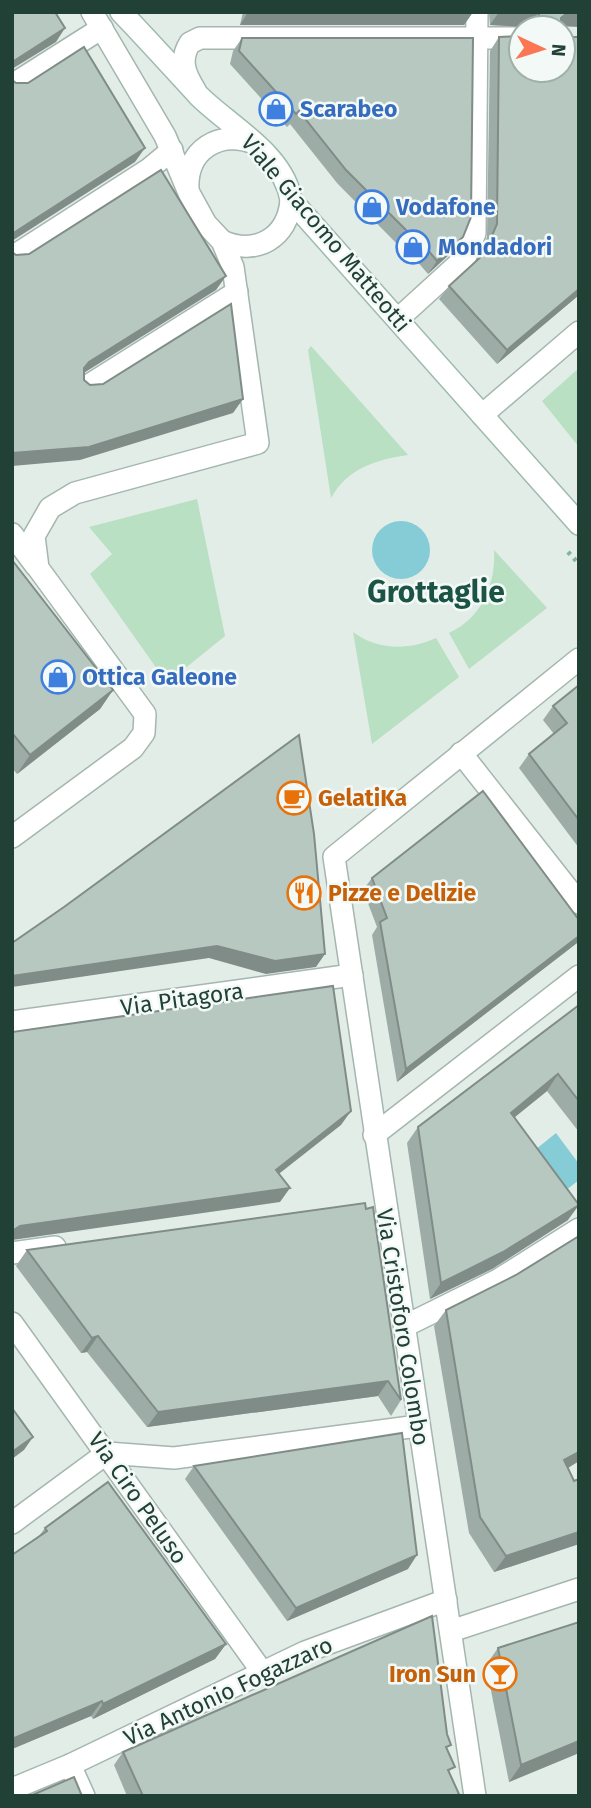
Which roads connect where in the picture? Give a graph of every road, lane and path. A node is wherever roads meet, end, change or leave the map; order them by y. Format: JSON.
{"nodes":[{"id":1,"x":121,"y":12,"type":"edge"},
{"id":2,"x":477,"y":12,"type":"edge"},
{"id":3,"x":97,"y":20,"type":"edge"},
{"id":4,"x":477,"y":37,"type":"junction"},
{"id":5,"x":507,"y":38,"type":"edge"},
{"id":6,"x":12,"y":85,"type":"edge"},
{"id":7,"x":198,"y":94,"type":"junction"},
{"id":8,"x":254,"y":143,"type":"junction"},
{"id":9,"x":172,"y":150,"type":"junction"},
{"id":10,"x":188,"y":193,"type":"junction"},
{"id":11,"x":291,"y":200,"type":"junction"},
{"id":12,"x":222,"y":241,"type":"junction"},
{"id":13,"x":12,"y":257,"type":"edge"},
{"id":14,"x":237,"y":292,"type":"junction"},
{"id":15,"x":398,"y":319,"type":"junction"},
{"id":16,"x":579,"y":332,"type":"edge"},
{"id":17,"x":86,"y":387,"type":"edge"},
{"id":18,"x":482,"y":415,"type":"junction"},
{"id":19,"x":579,"y":524,"type":"edge"},
{"id":20,"x":12,"y":534,"type":"edge"},
{"id":21,"x":38,"y":568,"type":"junction"},
{"id":22,"x":579,"y":659,"type":"edge"},
{"id":23,"x":461,"y":753,"type":"junction"},
{"id":24,"x":12,"y":838,"type":"edge"},
{"id":25,"x":579,"y":903,"type":"edge"},
{"id":26,"x":352,"y":975,"type":"junction"},
{"id":27,"x":579,"y":976,"type":"edge"},
{"id":28,"x":12,"y":1022,"type":"edge"},
{"id":29,"x":374,"y":1135,"type":"junction"},
{"id":30,"x":579,"y":1230,"type":"edge"},
{"id":31,"x":81,"y":1243,"type":"edge"},
{"id":32,"x":12,"y":1253,"type":"edge"},
{"id":33,"x":12,"y":1323,"type":"edge"},
{"id":34,"x":405,"y":1326,"type":"junction"},
{"id":35,"x":418,"y":1426,"type":"junction"},
{"id":36,"x":107,"y":1453,"type":"junction"},
{"id":37,"x":12,"y":1523,"type":"edge"},
{"id":38,"x":579,"y":1589,"type":"edge"},
{"id":39,"x":446,"y":1600,"type":"junction"},
{"id":40,"x":451,"y":1631,"type":"junction"},
{"id":41,"x":263,"y":1673,"type":"junction"},
{"id":42,"x":70,"y":1765,"type":"junction"},
{"id":43,"x":12,"y":1788,"type":"edge"},
{"id":44,"x":84,"y":1796,"type":"edge"},
{"id":45,"x":475,"y":1796,"type":"edge"}],
"edges":[{"from":1,"to":7,"type":"street","name":"Viale Giacomo Matteotti"},
{"from":2,"to":4,"type":"street"},
{"from":3,"to":6,"type":"street"},
{"from":3,"to":9,"type":"street"},
{"from":4,"to":5,"type":"street"},
{"from":4,"to":7,"type":"street"},
{"from":4,"to":15,"type":"street"},
{"from":7,"to":8,"type":"street","name":"Viale Giacomo Matteotti"},
{"from":8,"to":10,"type":"street"},
{"from":8,"to":11,"type":"street","name":"Viale Giacomo Matteotti"},
{"from":9,"to":10,"type":"street"},
{"from":9,"to":13,"type":"street"},
{"from":10,"to":12,"type":"street"},
{"from":11,"to":12,"type":"street"},
{"from":11,"to":15,"type":"street","name":"Viale Giacomo Matteotti"},
{"from":12,"to":14,"type":"street"},
{"from":14,"to":17,"type":"street"},
{"from":14,"to":21,"type":"street"},
{"from":15,"to":18,"type":"street","name":"Viale Giacomo Matteotti"},
{"from":16,"to":18,"type":"street"},
{"from":18,"to":19,"type":"street","name":"Viale Giacomo Matteotti"},
{"from":20,"to":21,"type":"street"},
{"from":21,"to":24,"type":"street"},
{"from":22,"to":23,"type":"street"},
{"from":23,"to":25,"type":"street"},
{"from":23,"to":26,"type":"street","name":"Via Cristoforo Colombo"},
{"from":26,"to":28,"type":"street","name":"Via Pitagora"},
{"from":26,"to":29,"type":"street","name":"Via Cristoforo Colombo"},
{"from":27,"to":29,"type":"street"},
{"from":29,"to":34,"type":"street","name":"Via Cristoforo Colombo"},
{"from":30,"to":34,"type":"street"},
{"from":31,"to":32,"type":"street"},
{"from":33,"to":36,"type":"street","name":"Via Ciro Peluso"},
{"from":34,"to":35,"type":"street","name":"Via Cristoforo Colombo"},
{"from":35,"to":36,"type":"street"},
{"from":35,"to":39,"type":"street","name":"Via Cristoforo Colombo"},
{"from":36,"to":37,"type":"street"},
{"from":36,"to":41,"type":"street","name":"Via Ciro Peluso"},
{"from":38,"to":40,"type":"street"},
{"from":39,"to":40,"type":"street","name":"Via Cristoforo Colombo"},
{"from":39,"to":41,"type":"street","name":"Via Antonio Fogazzaro"},
{"from":40,"to":45,"type":"street","name":"Via Cristoforo Colombo"},
{"from":41,"to":42,"type":"street","name":"Via Antonio Fogazzaro"},
{"from":42,"to":43,"type":"street","name":"Via Antonio Fogazzaro"},
{"from":42,"to":44,"type":"street"}]}
